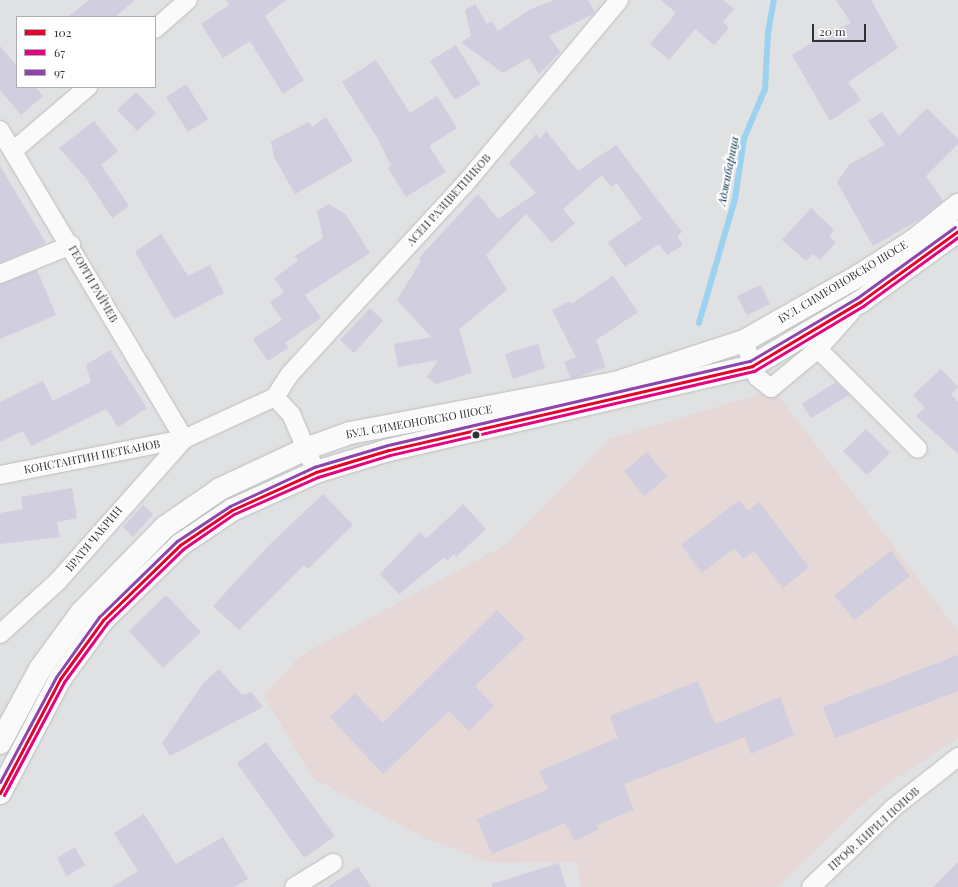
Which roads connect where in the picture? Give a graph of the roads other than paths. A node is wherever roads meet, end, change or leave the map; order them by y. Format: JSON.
{"nodes":[{"id":1,"x":188,"y":0,"type":"edge"},
{"id":2,"x":619,"y":0,"type":"edge"},
{"id":3,"x":156,"y":28,"type":"edge"},
{"id":4,"x":87,"y":88,"type":"edge"},
{"id":5,"x":0,"y":130,"type":"edge"},
{"id":6,"x":14,"y":151,"type":"junction"},
{"id":7,"x":958,"y":205,"type":"edge"},
{"id":8,"x":958,"y":231,"type":"edge"},
{"id":9,"x":71,"y":245,"type":"junction"},
{"id":10,"x":0,"y":274,"type":"edge"},
{"id":11,"x":860,"y":302,"type":"junction"},
{"id":12,"x":744,"y":341,"type":"junction"},
{"id":13,"x":818,"y":349,"type":"junction"},
{"id":14,"x":752,"y":366,"type":"junction"},
{"id":15,"x":275,"y":397,"type":"junction"},
{"id":16,"x":184,"y":439,"type":"junction"},
{"id":17,"x":308,"y":448,"type":"junction"},
{"id":18,"x":918,"y":449,"type":"dead end"},
{"id":19,"x":316,"y":472,"type":"junction"},
{"id":20,"x":0,"y":475,"type":"edge"},
{"id":21,"x":0,"y":634,"type":"edge"},
{"id":22,"x":0,"y":743,"type":"edge"},
{"id":23,"x":958,"y":756,"type":"edge"},
{"id":24,"x":0,"y":793,"type":"edge"},
{"id":25,"x":333,"y":863,"type":"dead end"},
{"id":26,"x":294,"y":887,"type":"edge"},
{"id":27,"x":811,"y":887,"type":"edge"}],
"edges":[{"from":1,"to":3,"type":"street"},
{"from":2,"to":15,"type":"street","name":"АСЕН РАЗЦВЕТНИКОВ"},
{"from":4,"to":6,"type":"street"},
{"from":5,"to":6,"type":"street","name":"ГЕОРГИ РАЙЧЕВ"},
{"from":6,"to":9,"type":"street","name":"ГЕОРГИ РАЙЧЕВ"},
{"from":7,"to":12,"type":"main road","name":"БУЛ. СИМЕОНОВСКО ШОСЕ"},
{"from":8,"to":11,"type":"main road","name":"БУЛ. СИМЕОНОВСКО ШОСЕ"},
{"from":9,"to":10,"type":"street"},
{"from":9,"to":16,"type":"street","name":"ГЕОРГИ РАЙЧЕВ"},
{"from":11,"to":13,"type":"street","name":"БУЛ. СИМЕОНОВСКО ШОСЕ"},
{"from":11,"to":14,"type":"main road","name":"БУЛ. СИМЕОНОВСКО ШОСЕ"},
{"from":12,"to":14,"type":"street","name":"БУЛ. СИМЕОНОВСКО ШОСЕ"},
{"from":12,"to":17,"type":"main road","name":"БУЛ. СИМЕОНОВСКО ШОСЕ"},
{"from":13,"to":14,"type":"street","name":"БУЛ. СИМЕОНОВСКО ШОСЕ"},
{"from":13,"to":18,"type":"street"},
{"from":14,"to":19,"type":"main road","name":"БУЛ. СИМЕОНОВСКО ШОСЕ"},
{"from":15,"to":16,"type":"street"},
{"from":15,"to":17,"type":"street"},
{"from":16,"to":20,"type":"street","name":"КОНСТАНТИН ПЕТКАНОВ"},
{"from":16,"to":21,"type":"street","name":"БРАТЯ ЧАКРИН"},
{"from":17,"to":19,"type":"street"},
{"from":17,"to":22,"type":"main road","name":"БУЛ. СИМЕОНОВСКО ШОСЕ"},
{"from":19,"to":24,"type":"main road","name":"БУЛ. СИМЕОНОВСКО ШОСЕ"},
{"from":23,"to":27,"type":"street","name":"ПРОФ. КИРИЛ ПОПОВ"},
{"from":25,"to":26,"type":"street"}]}
